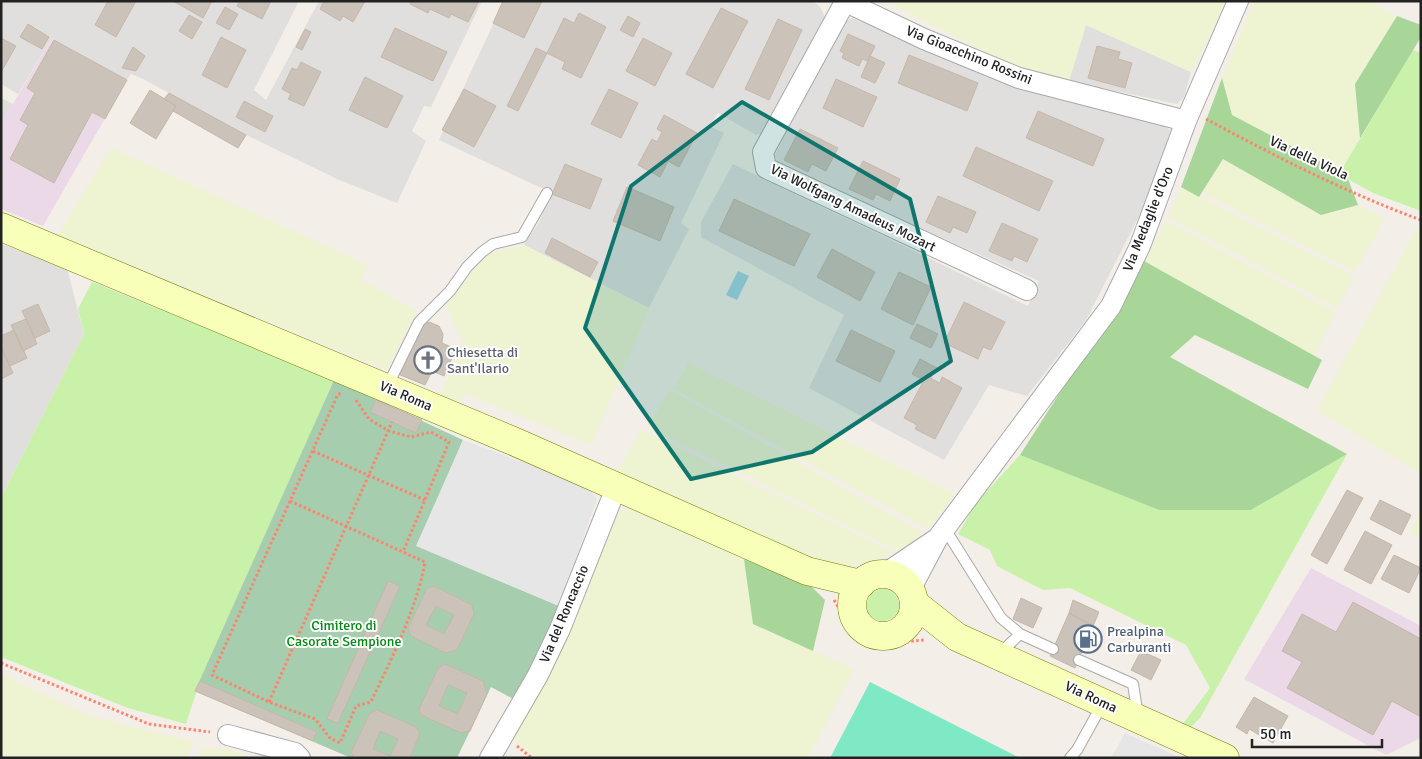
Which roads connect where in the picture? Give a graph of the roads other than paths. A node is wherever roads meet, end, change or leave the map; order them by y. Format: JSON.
{"nodes":[{"id":1,"x":1238,"y":1,"type":"edge"},
{"id":2,"x":844,"y":2,"type":"edge"},
{"id":3,"x":1188,"y":116,"type":"junction"},
{"id":4,"x":547,"y":193,"type":"dead end"},
{"id":5,"x":1,"y":227,"type":"edge"},
{"id":6,"x":1027,"y":290,"type":"dead end"},
{"id":7,"x":386,"y":388,"type":"junction"},
{"id":8,"x":616,"y":488,"type":"junction"},
{"id":9,"x":941,"y":534,"type":"junction"},
{"id":10,"x":807,"y":571,"type":"junction"},
{"id":11,"x":872,"y":579,"type":"junction"},
{"id":12,"x":912,"y":596,"type":"junction"},
{"id":13,"x":853,"y":611,"type":"junction"},
{"id":14,"x":1020,"y":634,"type":"junction"},
{"id":15,"x":893,"y":635,"type":"junction"},
{"id":16,"x":957,"y":637,"type":"junction"},
{"id":17,"x":1053,"y":649,"type":"dead end"},
{"id":18,"x":998,"y":654,"type":"junction"},
{"id":19,"x":1079,"y":660,"type":"dead end"},
{"id":20,"x":1104,"y":702,"type":"junction"},
{"id":21,"x":1138,"y":718,"type":"junction"},
{"id":22,"x":228,"y":735,"type":"road end"},
{"id":23,"x":300,"y":758,"type":"edge"},
{"id":24,"x":490,"y":758,"type":"edge"},
{"id":25,"x":1070,"y":758,"type":"edge"},
{"id":26,"x":1225,"y":758,"type":"edge"}],
"edges":[{"from":1,"to":3,"type":"street","name":"Via Medaglie d'Oro"},
{"from":2,"to":3,"type":"street","name":"Via Gioacchino Rossini"},
{"from":2,"to":6,"type":"street","name":"Via Wolfgang Amadeus Mozart"},
{"from":3,"to":9,"type":"street","name":"Via Medaglie d'Oro"},
{"from":4,"to":7,"type":"lane"},
{"from":5,"to":7,"type":"street","name":"Via Roma"},
{"from":7,"to":8,"type":"street","name":"Via Roma"},
{"from":8,"to":10,"type":"street","name":"Via Roma"},
{"from":8,"to":24,"type":"street","name":"Via del Roncaccio"},
{"from":9,"to":11,"type":"street","name":"Via Medaglie d'Oro"},
{"from":9,"to":12,"type":"street","name":"Via Medaglie d'Oro"},
{"from":9,"to":14,"type":"lane"},
{"from":10,"to":11,"type":"street","name":"Via Roma"},
{"from":10,"to":13,"type":"street","name":"Via Roma"},
{"from":11,"to":12,"type":"street","name":"Via Roma"},
{"from":11,"to":13,"type":"street"},
{"from":12,"to":15,"type":"street"},
{"from":12,"to":16,"type":"street","name":"Via Roma"},
{"from":13,"to":15,"type":"street","name":"Via Roma"},
{"from":14,"to":17,"type":"lane"},
{"from":14,"to":18,"type":"lane"},
{"from":15,"to":16,"type":"street","name":"Via Roma"},
{"from":16,"to":18,"type":"street","name":"Via Roma"},
{"from":18,"to":20,"type":"street","name":"Via Roma"},
{"from":19,"to":21,"type":"lane"},
{"from":20,"to":21,"type":"street","name":"Via Roma"},
{"from":20,"to":25,"type":"lane"},
{"from":21,"to":26,"type":"street","name":"Via Roma"},
{"from":22,"to":23,"type":"street"}]}
